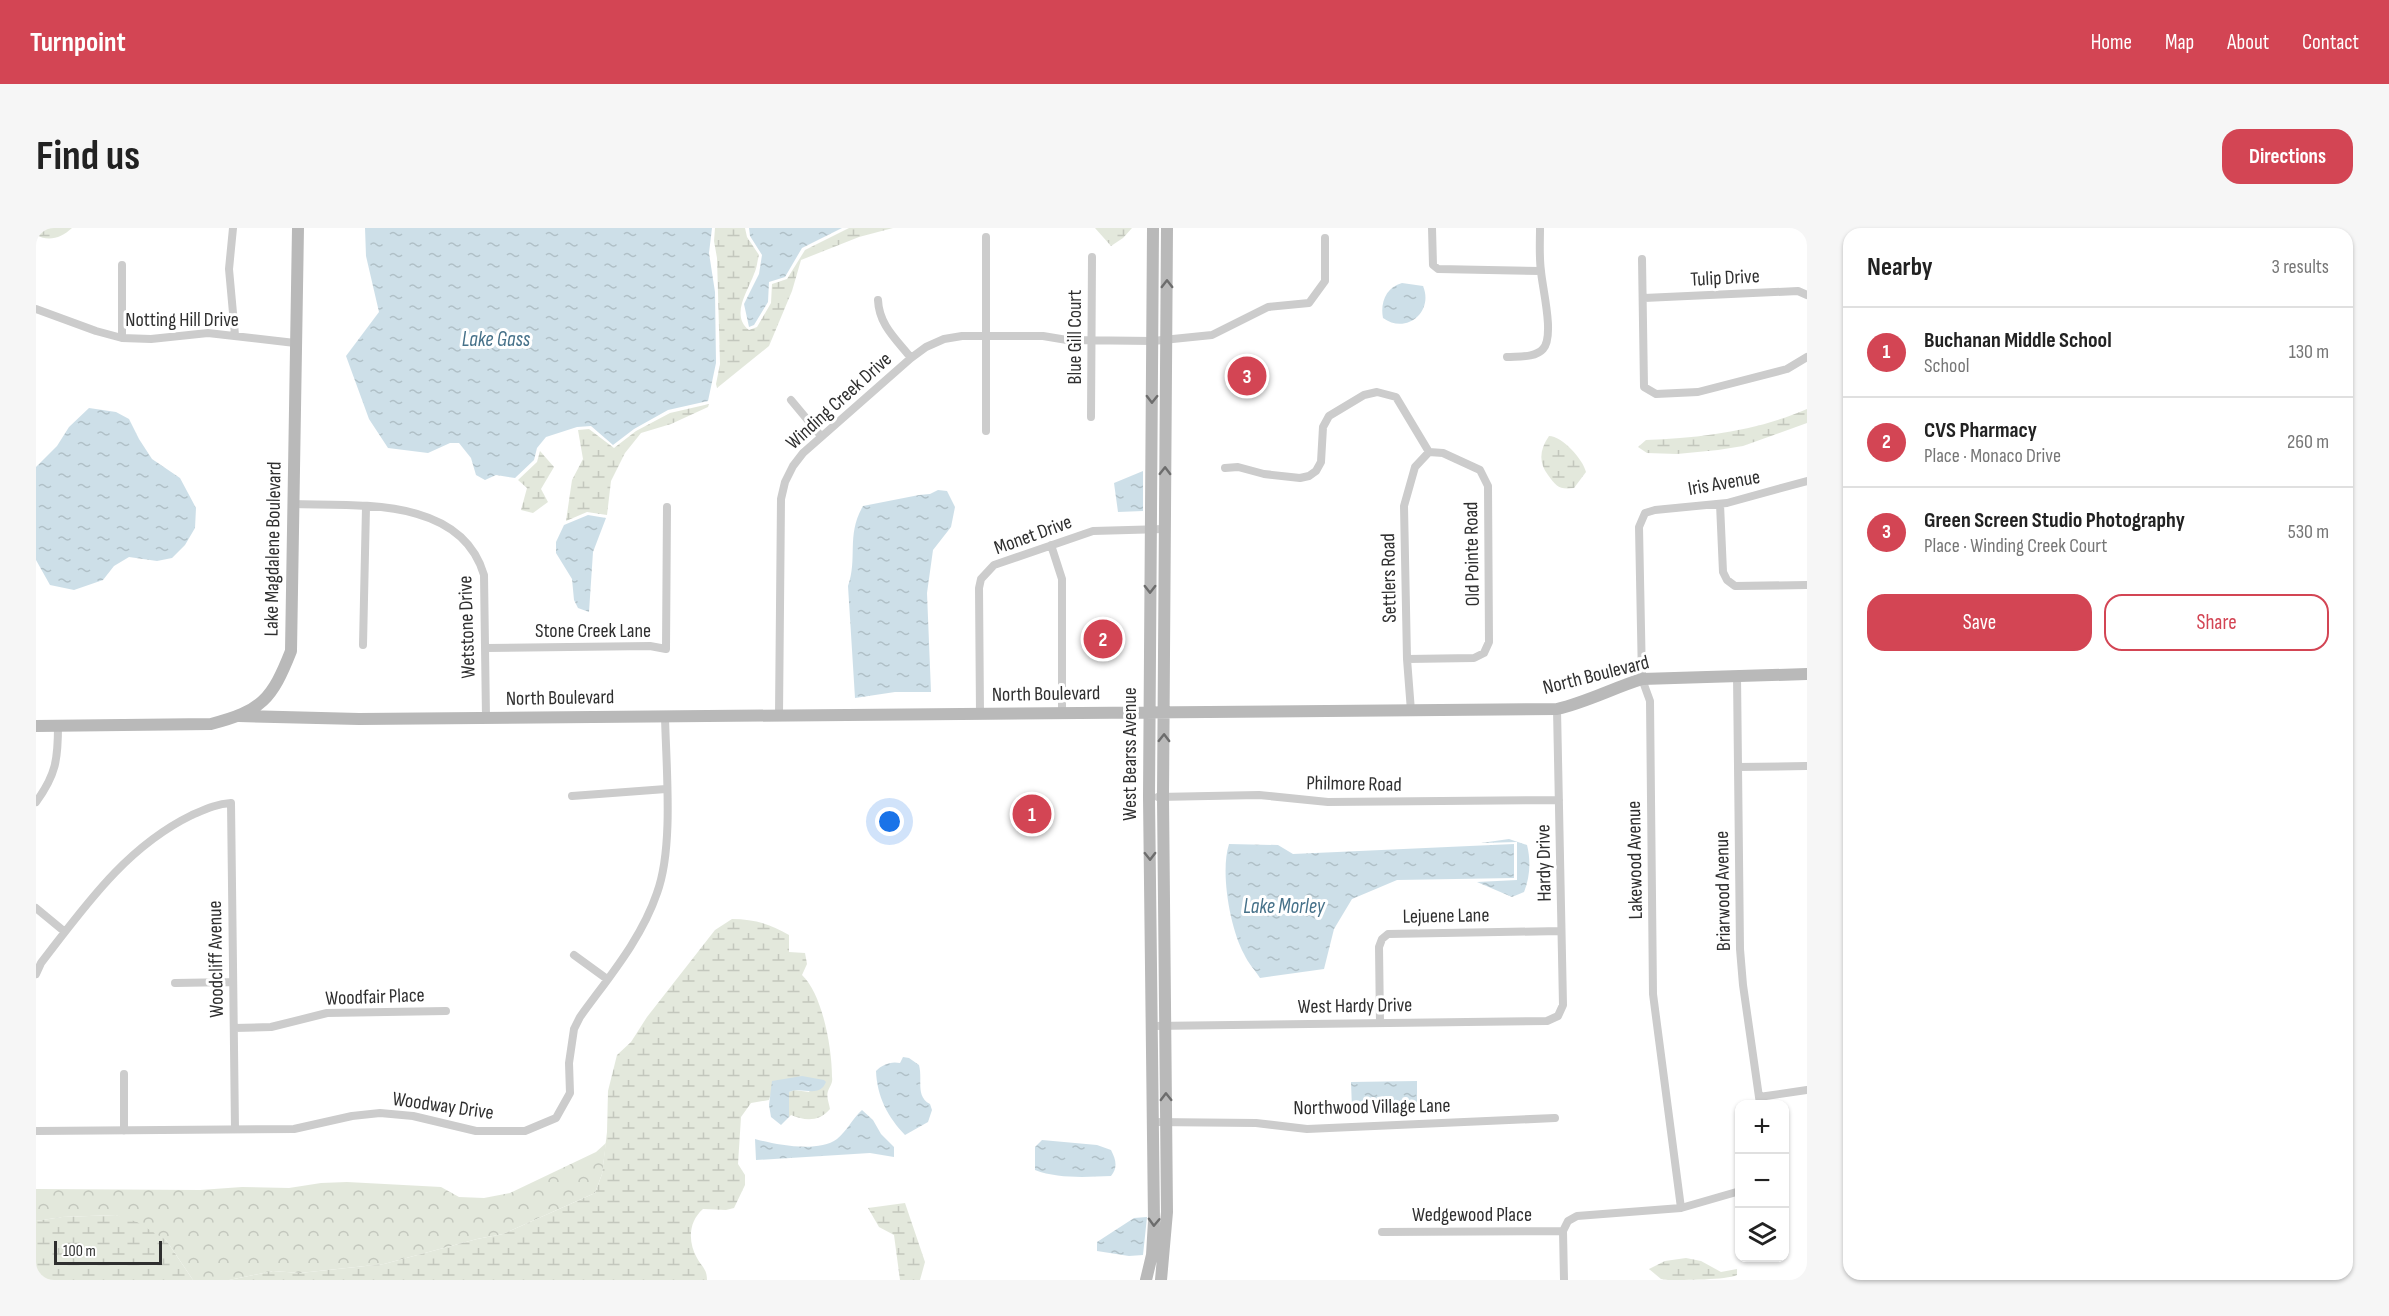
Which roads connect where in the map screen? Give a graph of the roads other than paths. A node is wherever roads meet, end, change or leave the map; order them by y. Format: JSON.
{"nodes":[{"id":1,"x":233,"y":228,"type":"edge"},
{"id":2,"x":298,"y":228,"type":"edge"},
{"id":3,"x":1153,"y":228,"type":"edge"},
{"id":4,"x":1167,"y":228,"type":"edge"},
{"id":5,"x":1432,"y":228,"type":"edge"},
{"id":6,"x":1540,"y":228,"type":"edge"},
{"id":7,"x":986,"y":237,"type":"dead end"},
{"id":8,"x":1325,"y":238,"type":"dead end"},
{"id":9,"x":1092,"y":257,"type":"dead end"},
{"id":10,"x":1642,"y":259,"type":"dead end"},
{"id":11,"x":122,"y":265,"type":"dead end"},
{"id":12,"x":1541,"y":271,"type":"junction"},
{"id":13,"x":1807,"y":295,"type":"edge"},
{"id":14,"x":1644,"y":298,"type":"junction"},
{"id":15,"x":878,"y":300,"type":"dead end"},
{"id":16,"x":36,"y":309,"type":"edge"},
{"id":17,"x":235,"y":335,"type":"junction"},
{"id":18,"x":987,"y":336,"type":"junction"},
{"id":19,"x":122,"y":338,"type":"junction"},
{"id":20,"x":1167,"y":339,"type":"junction"},
{"id":21,"x":1092,"y":340,"type":"junction"},
{"id":22,"x":1153,"y":341,"type":"junction"},
{"id":23,"x":296,"y":343,"type":"junction"},
{"id":24,"x":1507,"y":357,"type":"dead end"},
{"id":25,"x":1807,"y":357,"type":"edge"},
{"id":26,"x":911,"y":358,"type":"junction"},
{"id":27,"x":791,"y":400,"type":"dead end"},
{"id":28,"x":1091,"y":417,"type":"dead end"},
{"id":29,"x":986,"y":431,"type":"dead end"},
{"id":30,"x":820,"y":436,"type":"junction"},
{"id":31,"x":1429,"y":452,"type":"junction"},
{"id":32,"x":1225,"y":468,"type":"dead end"},
{"id":33,"x":1807,"y":480,"type":"edge"},
{"id":34,"x":292,"y":504,"type":"junction"},
{"id":35,"x":1720,"y":504,"type":"junction"},
{"id":36,"x":366,"y":507,"type":"junction"},
{"id":37,"x":667,"y":507,"type":"dead end"},
{"id":38,"x":1646,"y":513,"type":"joint"},
{"id":39,"x":1164,"y":529,"type":"junction"},
{"id":40,"x":1150,"y":531,"type":"junction"},
{"id":41,"x":1051,"y":545,"type":"junction"},
{"id":42,"x":1807,"y":585,"type":"edge"},
{"id":43,"x":363,"y":645,"type":"dead end"},
{"id":44,"x":486,"y":648,"type":"junction"},
{"id":45,"x":1407,"y":659,"type":"junction"},
{"id":46,"x":1807,"y":674,"type":"edge"},
{"id":47,"x":1737,"y":675,"type":"junction"},
{"id":48,"x":1642,"y":679,"type":"junction"},
{"id":49,"x":269,"y":695,"type":"junction"},
{"id":50,"x":1557,"y":709,"type":"junction"},
{"id":51,"x":1150,"y":711,"type":"junction"},
{"id":52,"x":1164,"y":711,"type":"junction"},
{"id":53,"x":1411,"y":711,"type":"junction"},
{"id":54,"x":980,"y":714,"type":"junction"},
{"id":55,"x":1062,"y":714,"type":"junction"},
{"id":56,"x":780,"y":715,"type":"junction"},
{"id":57,"x":239,"y":716,"type":"junction"},
{"id":58,"x":665,"y":716,"type":"junction"},
{"id":59,"x":486,"y":718,"type":"junction"},
{"id":60,"x":279,"y":719,"type":"junction"},
{"id":61,"x":36,"y":726,"type":"edge"},
{"id":62,"x":58,"y":726,"type":"junction"},
{"id":63,"x":1807,"y":766,"type":"edge"},
{"id":64,"x":1738,"y":767,"type":"junction"},
{"id":65,"x":666,"y":789,"type":"junction"},
{"id":66,"x":572,"y":796,"type":"dead end"},
{"id":67,"x":1149,"y":797,"type":"junction"},
{"id":68,"x":1163,"y":797,"type":"junction"},
{"id":69,"x":1559,"y":800,"type":"junction"},
{"id":70,"x":36,"y":802,"type":"edge"},
{"id":71,"x":36,"y":908,"type":"edge"},
{"id":72,"x":1151,"y":924,"type":"junction"},
{"id":73,"x":1164,"y":924,"type":"junction"},
{"id":74,"x":1561,"y":931,"type":"junction"},
{"id":75,"x":65,"y":932,"type":"junction"},
{"id":76,"x":574,"y":955,"type":"dead end"},
{"id":77,"x":36,"y":974,"type":"edge"},
{"id":78,"x":607,"y":980,"type":"junction"},
{"id":79,"x":233,"y":982,"type":"junction"},
{"id":80,"x":175,"y":983,"type":"dead end"},
{"id":81,"x":446,"y":1011,"type":"dead end"},
{"id":82,"x":1558,"y":1016,"type":"joint"},
{"id":83,"x":1380,"y":1023,"type":"junction"},
{"id":84,"x":1165,"y":1025,"type":"junction"},
{"id":85,"x":1152,"y":1026,"type":"junction"},
{"id":86,"x":234,"y":1028,"type":"junction"},
{"id":87,"x":124,"y":1074,"type":"dead end"},
{"id":88,"x":1807,"y":1090,"type":"edge"},
{"id":89,"x":1760,"y":1100,"type":"edge"},
{"id":90,"x":1764,"y":1100,"type":"edge"},
{"id":91,"x":1555,"y":1118,"type":"dead end"},
{"id":92,"x":1160,"y":1122,"type":"junction"},
{"id":93,"x":235,"y":1129,"type":"junction"},
{"id":94,"x":36,"y":1131,"type":"edge"},
{"id":95,"x":124,"y":1131,"type":"junction"},
{"id":96,"x":1735,"y":1192,"type":"edge"},
{"id":97,"x":1154,"y":1198,"type":"junction"},
{"id":98,"x":1167,"y":1198,"type":"junction"},
{"id":99,"x":1681,"y":1208,"type":"junction"},
{"id":100,"x":1563,"y":1231,"type":"junction"},
{"id":101,"x":1382,"y":1232,"type":"dead end"},
{"id":102,"x":1146,"y":1280,"type":"edge"},
{"id":103,"x":1161,"y":1280,"type":"edge"},
{"id":104,"x":1564,"y":1280,"type":"edge"}],
"edges":[{"from":1,"to":17,"type":"street"},
{"from":2,"to":23,"type":"street","name":"Lake Magdalene Boulevard"},
{"from":3,"to":22,"type":"street","name":"West Bearss Avenue"},
{"from":20,"to":4,"type":"street","name":"West Bearss Avenue","one_way":true},
{"from":5,"to":12,"type":"street"},
{"from":6,"to":12,"type":"street"},
{"from":7,"to":18,"type":"street"},
{"from":8,"to":20,"type":"street","name":"Winding Creek Drive"},
{"from":9,"to":21,"type":"street","name":"Blue Gill Court"},
{"from":10,"to":14,"type":"street"},
{"from":11,"to":19,"type":"street"},
{"from":12,"to":24,"type":"street"},
{"from":13,"to":14,"type":"street","name":"Tulip Drive"},
{"from":14,"to":25,"type":"street"},
{"from":15,"to":26,"type":"street"},
{"from":16,"to":19,"type":"street","name":"Notting Hill Drive"},
{"from":17,"to":19,"type":"street","name":"Notting Hill Drive"},
{"from":17,"to":23,"type":"street","name":"Notting Hill Drive"},
{"from":18,"to":21,"type":"street","name":"Winding Creek Drive"},
{"from":18,"to":26,"type":"street","name":"Winding Creek Drive"},
{"from":18,"to":29,"type":"street"},
{"from":20,"to":22,"type":"street","name":"Winding Creek Drive"},
{"from":39,"to":20,"type":"street","name":"West Bearss Avenue","one_way":true},
{"from":21,"to":22,"type":"street","name":"Winding Creek Drive"},
{"from":21,"to":28,"type":"street","name":"Blue Gill Court"},
{"from":22,"to":40,"type":"street","name":"West Bearss Avenue","one_way":true},
{"from":23,"to":34,"type":"street","name":"Lake Magdalene Boulevard"},
{"from":26,"to":30,"type":"street","name":"Winding Creek Drive"},
{"from":27,"to":30,"type":"street"},
{"from":30,"to":56,"type":"street","name":"Winding Creek Drive"},
{"from":31,"to":32,"type":"street"},
{"from":31,"to":45,"type":"street","name":"Settlers Road"},
{"from":31,"to":45,"type":"street","name":"Old Pointe Road"},
{"from":33,"to":35,"type":"street","name":"Iris Avenue"},
{"from":34,"to":36,"type":"street","name":"Wetstone Drive"},
{"from":34,"to":49,"type":"street","name":"Lake Magdalene Boulevard"},
{"from":35,"to":38,"type":"street","name":"Iris Avenue"},
{"from":35,"to":42,"type":"street"},
{"from":36,"to":43,"type":"street"},
{"from":36,"to":44,"type":"street","name":"Wetstone Drive"},
{"from":37,"to":44,"type":"street","name":"Stone Creek Lane"},
{"from":38,"to":48,"type":"street","name":"Lakewood Avenue"},
{"from":39,"to":40,"type":"street","name":"Monet Drive"},
{"from":39,"to":52,"type":"street","name":"West Bearss Avenue"},
{"from":40,"to":41,"type":"street","name":"Monet Drive"},
{"from":40,"to":51,"type":"street","name":"West Bearss Avenue","one_way":true},
{"from":41,"to":54,"type":"street","name":"Monet Drive"},
{"from":41,"to":55,"type":"street"},
{"from":44,"to":59,"type":"street","name":"Wetstone Drive"},
{"from":45,"to":53,"type":"street","name":"Settlers Road"},
{"from":46,"to":47,"type":"street","name":"North Boulevard"},
{"from":47,"to":48,"type":"street","name":"North Boulevard"},
{"from":47,"to":64,"type":"street","name":"Briarwood Avenue"},
{"from":48,"to":50,"type":"street","name":"North Boulevard"},
{"from":48,"to":99,"type":"street","name":"Lakewood Avenue"},
{"from":49,"to":57,"type":"street","name":"Lake Magdalene Boulevard"},
{"from":49,"to":60,"type":"street"},
{"from":50,"to":53,"type":"street","name":"North Boulevard"},
{"from":50,"to":69,"type":"street","name":"Hardy Drive"},
{"from":51,"to":52,"type":"street","name":"North Boulevard"},
{"from":51,"to":55,"type":"street","name":"North Boulevard"},
{"from":51,"to":67,"type":"street","name":"West Bearss Avenue"},
{"from":52,"to":53,"type":"street","name":"North Boulevard"},
{"from":68,"to":52,"type":"street","name":"West Bearss Avenue","one_way":true},
{"from":54,"to":55,"type":"street","name":"North Boulevard"},
{"from":54,"to":56,"type":"street","name":"North Boulevard"},
{"from":56,"to":58,"type":"street","name":"North Boulevard"},
{"from":57,"to":60,"type":"street","name":"North Boulevard"},
{"from":57,"to":62,"type":"street","name":"Lake Magdalene Boulevard"},
{"from":58,"to":59,"type":"street","name":"North Boulevard"},
{"from":58,"to":65,"type":"street","name":"Woodway Drive"},
{"from":59,"to":60,"type":"street","name":"North Boulevard"},
{"from":61,"to":62,"type":"street","name":"Lake Magdalene Boulevard"},
{"from":62,"to":70,"type":"street"},
{"from":63,"to":64,"type":"street"},
{"from":64,"to":89,"type":"street","name":"Briarwood Avenue"},
{"from":65,"to":66,"type":"street"},
{"from":65,"to":78,"type":"street","name":"Woodway Drive"},
{"from":67,"to":68,"type":"street","name":"Philmore Road"},
{"from":67,"to":72,"type":"street","name":"West Bearss Avenue","one_way":true},
{"from":68,"to":69,"type":"street","name":"Philmore Road"},
{"from":68,"to":73,"type":"street","name":"West Bearss Avenue"},
{"from":69,"to":74,"type":"street","name":"Hardy Drive"},
{"from":71,"to":75,"type":"street"},
{"from":72,"to":73,"type":"street"},
{"from":72,"to":85,"type":"street","name":"West Bearss Avenue"},
{"from":73,"to":84,"type":"street","name":"West Bearss Avenue"},
{"from":74,"to":82,"type":"street","name":"Hardy Drive"},
{"from":74,"to":83,"type":"street","name":"Lejuene Lane"},
{"from":75,"to":77,"type":"street"},
{"from":75,"to":79,"type":"street","name":"Woodcliff Avenue"},
{"from":76,"to":78,"type":"street"},
{"from":78,"to":93,"type":"street","name":"Woodway Drive"},
{"from":79,"to":80,"type":"street"},
{"from":79,"to":86,"type":"street","name":"Woodcliff Avenue"},
{"from":81,"to":86,"type":"street","name":"Woodfair Place"},
{"from":82,"to":83,"type":"street","name":"West Hardy Drive"},
{"from":83,"to":84,"type":"street","name":"West Hardy Drive"},
{"from":84,"to":85,"type":"street","name":"West Hardy Drive"},
{"from":92,"to":84,"type":"street","name":"West Bearss Avenue","one_way":true},
{"from":85,"to":92,"type":"street","name":"West Bearss Avenue"},
{"from":86,"to":93,"type":"street","name":"Woodcliff Avenue"},
{"from":87,"to":95,"type":"street"},
{"from":88,"to":90,"type":"street"},
{"from":91,"to":92,"type":"street","name":"Northwood Village Lane"},
{"from":92,"to":97,"type":"street","name":"West Bearss Avenue"},
{"from":92,"to":98,"type":"street","name":"West Bearss Avenue"},
{"from":93,"to":95,"type":"street","name":"Woodway Drive"},
{"from":94,"to":95,"type":"street","name":"Woodway Drive"},
{"from":96,"to":99,"type":"street"},
{"from":97,"to":98,"type":"street"},
{"from":97,"to":102,"type":"street","name":"West Bearss Avenue","one_way":true},
{"from":98,"to":103,"type":"street","name":"West Bearss Avenue"},
{"from":99,"to":100,"type":"street"},
{"from":100,"to":101,"type":"street","name":"Wedgewood Place"},
{"from":100,"to":104,"type":"street"}]}
